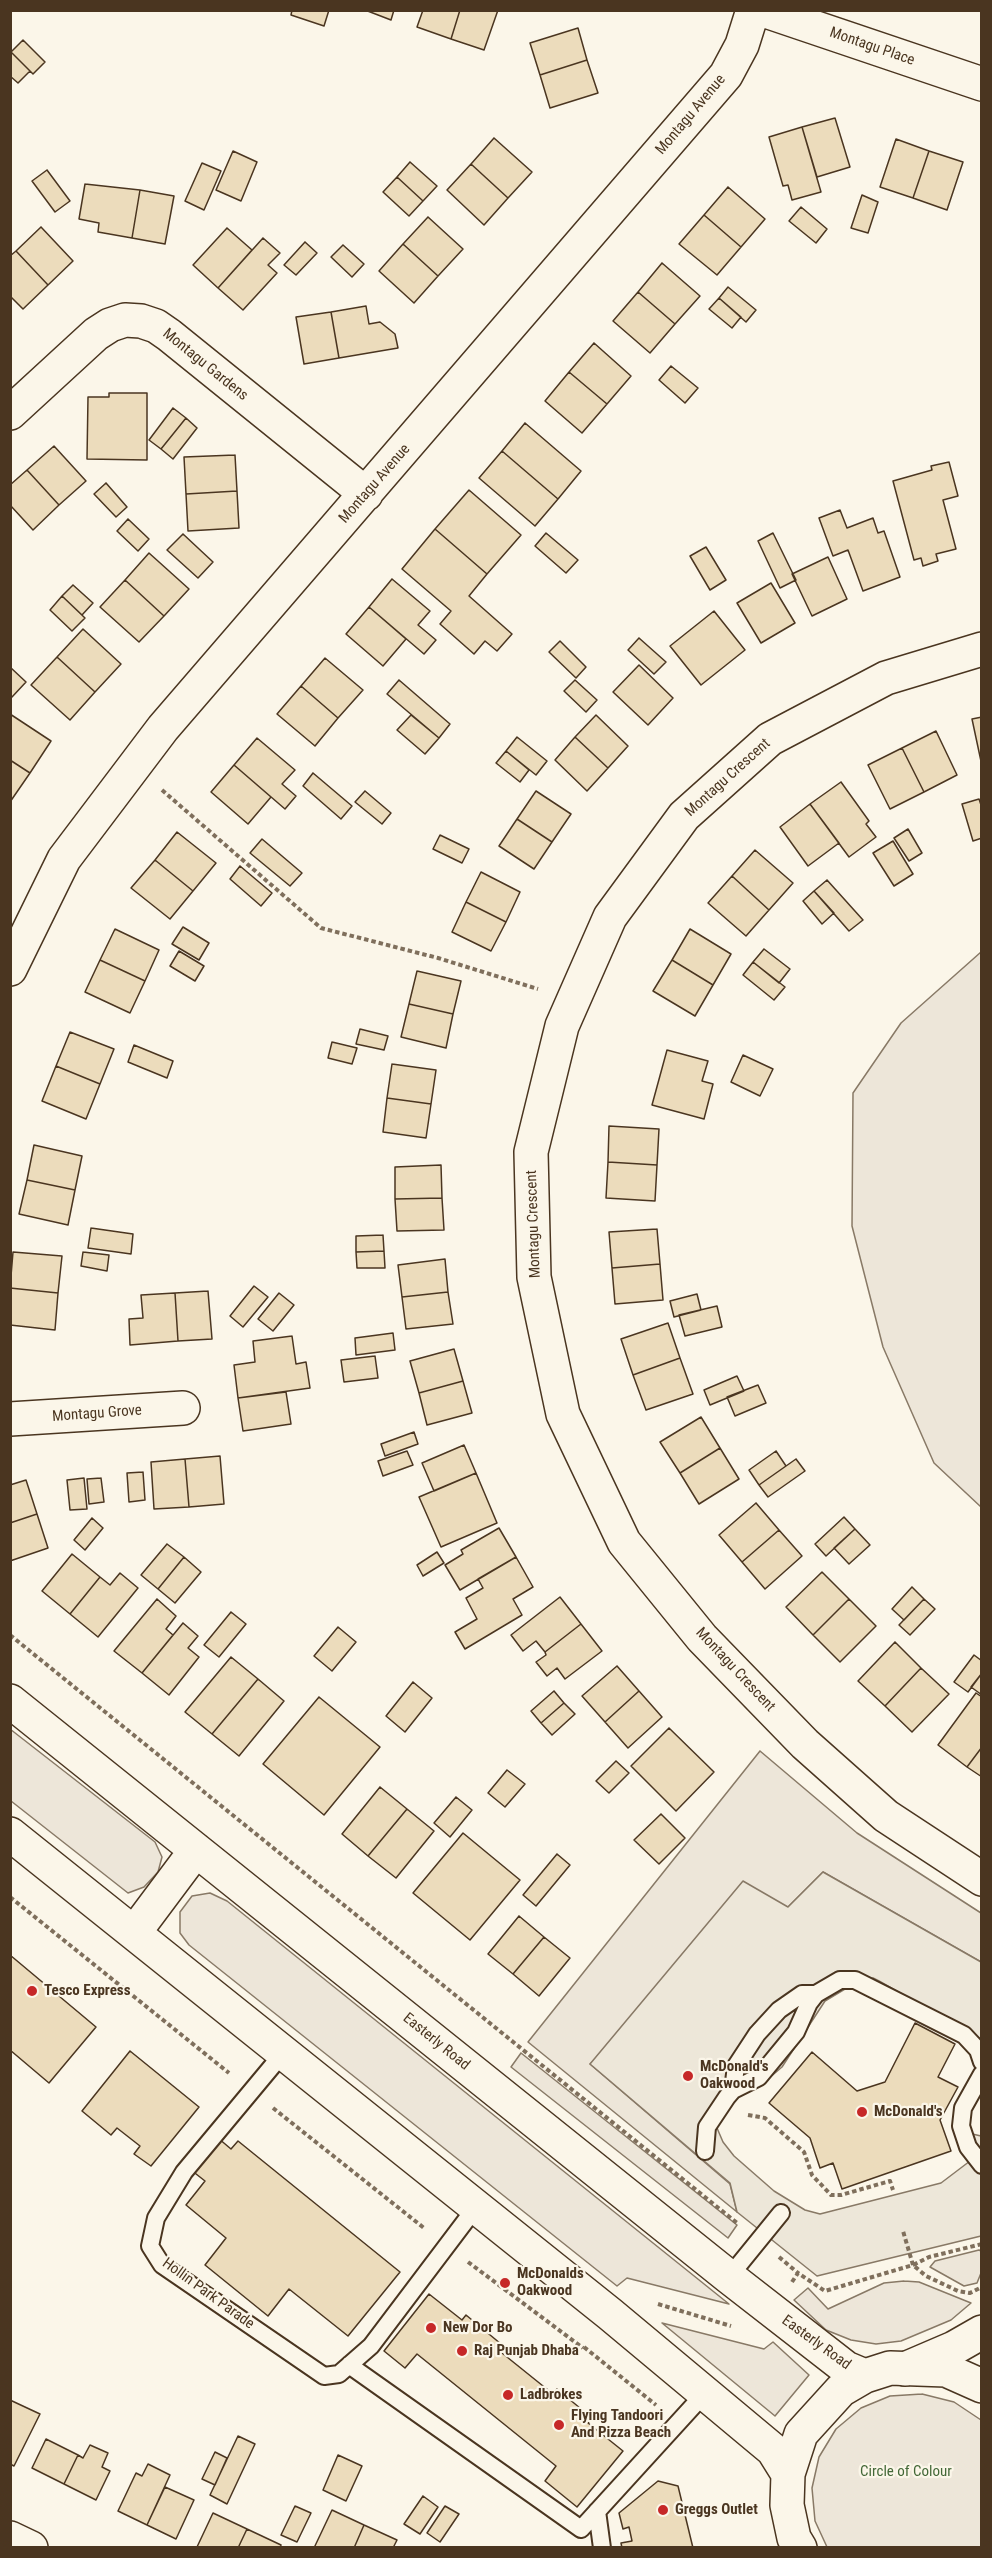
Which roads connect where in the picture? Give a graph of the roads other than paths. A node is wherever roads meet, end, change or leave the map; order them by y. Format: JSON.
{"nodes":[{"id":1,"x":753,"y":10,"type":"edge"},
{"id":2,"x":763,"y":10,"type":"edge"},
{"id":3,"x":981,"y":84,"type":"edge"},
{"id":4,"x":10,"y":413,"type":"edge"},
{"id":5,"x":366,"y":494,"type":"junction"},
{"id":6,"x":981,"y":649,"type":"edge"},
{"id":7,"x":10,"y":969,"type":"edge"},
{"id":8,"x":183,"y":1408,"type":"dead end"},
{"id":9,"x":10,"y":1419,"type":"edge"},
{"id":10,"x":10,"y":1701,"type":"edge"},
{"id":11,"x":10,"y":1834,"type":"edge"},
{"id":12,"x":196,"y":1850,"type":"junction"},
{"id":13,"x":981,"y":1879,"type":"edge"},
{"id":14,"x":134,"y":1933,"type":"junction"},
{"id":15,"x":816,"y":1994,"type":"junction"},
{"id":16,"x":284,"y":2052,"type":"junction"},
{"id":17,"x":981,"y":2062,"type":"edge"},
{"id":18,"x":981,"y":2074,"type":"edge"},
{"id":19,"x":733,"y":2090,"type":"junction"},
{"id":20,"x":705,"y":2151,"type":"dead end"},
{"id":21,"x":981,"y":2165,"type":"edge"},
{"id":22,"x":476,"y":2207,"type":"junction"},
{"id":23,"x":781,"y":2213,"type":"dead end"},
{"id":24,"x":729,"y":2277,"type":"junction"},
{"id":25,"x":981,"y":2332,"type":"edge"},
{"id":26,"x":349,"y":2365,"type":"junction"},
{"id":27,"x":905,"y":2369,"type":"junction"},
{"id":28,"x":865,"y":2376,"type":"junction"},
{"id":29,"x":981,"y":2386,"type":"edge"},
{"id":30,"x":705,"y":2394,"type":"junction"},
{"id":31,"x":788,"y":2474,"type":"junction"},
{"id":32,"x":597,"y":2511,"type":"junction"},
{"id":33,"x":10,"y":2538,"type":"edge"},
{"id":34,"x":31,"y":2547,"type":"edge"},
{"id":35,"x":603,"y":2547,"type":"edge"},
{"id":36,"x":800,"y":2547,"type":"edge"}],
"edges":[{"from":1,"to":5,"type":"street","name":"Montagu Avenue"},
{"from":2,"to":3,"type":"street","name":"Montagu Place"},
{"from":4,"to":5,"type":"street","name":"Montagu Gardens"},
{"from":5,"to":7,"type":"street","name":"Montagu Avenue"},
{"from":6,"to":13,"type":"street","name":"Montagu Crescent"},
{"from":8,"to":9,"type":"street","name":"Montagu Grove"},
{"from":10,"to":12,"type":"street","name":"Easterly Road"},
{"from":11,"to":14,"type":"street"},
{"from":12,"to":14,"type":"street"},
{"from":12,"to":24,"type":"street","name":"Easterly Road"},
{"from":14,"to":16,"type":"street"},
{"from":15,"to":17,"type":"lane"},
{"from":15,"to":19,"type":"lane"},
{"from":15,"to":19,"type":"lane"},
{"from":16,"to":22,"type":"street"},
{"from":16,"to":26,"type":"lane","name":"Hollin Park Parade"},
{"from":18,"to":21,"type":"lane"},
{"from":19,"to":20,"type":"lane"},
{"from":22,"to":26,"type":"lane","name":"Hollin Park Parade"},
{"from":22,"to":30,"type":"street"},
{"from":23,"to":24,"type":"lane"},
{"from":24,"to":28,"type":"street","name":"Easterly Road"},
{"from":25,"to":27,"type":"street"},
{"from":26,"to":32,"type":"lane"},
{"from":27,"to":28,"type":"street","name":"Easterly Road"},
{"from":27,"to":29,"type":"street","name":"Easterly Road"},
{"from":28,"to":31,"type":"street","name":"Easterly Road"},
{"from":30,"to":31,"type":"street"},
{"from":30,"to":32,"type":"lane"},
{"from":31,"to":36,"type":"street","name":"Easterly Road"},
{"from":32,"to":35,"type":"lane"},
{"from":33,"to":34,"type":"street"}]}
